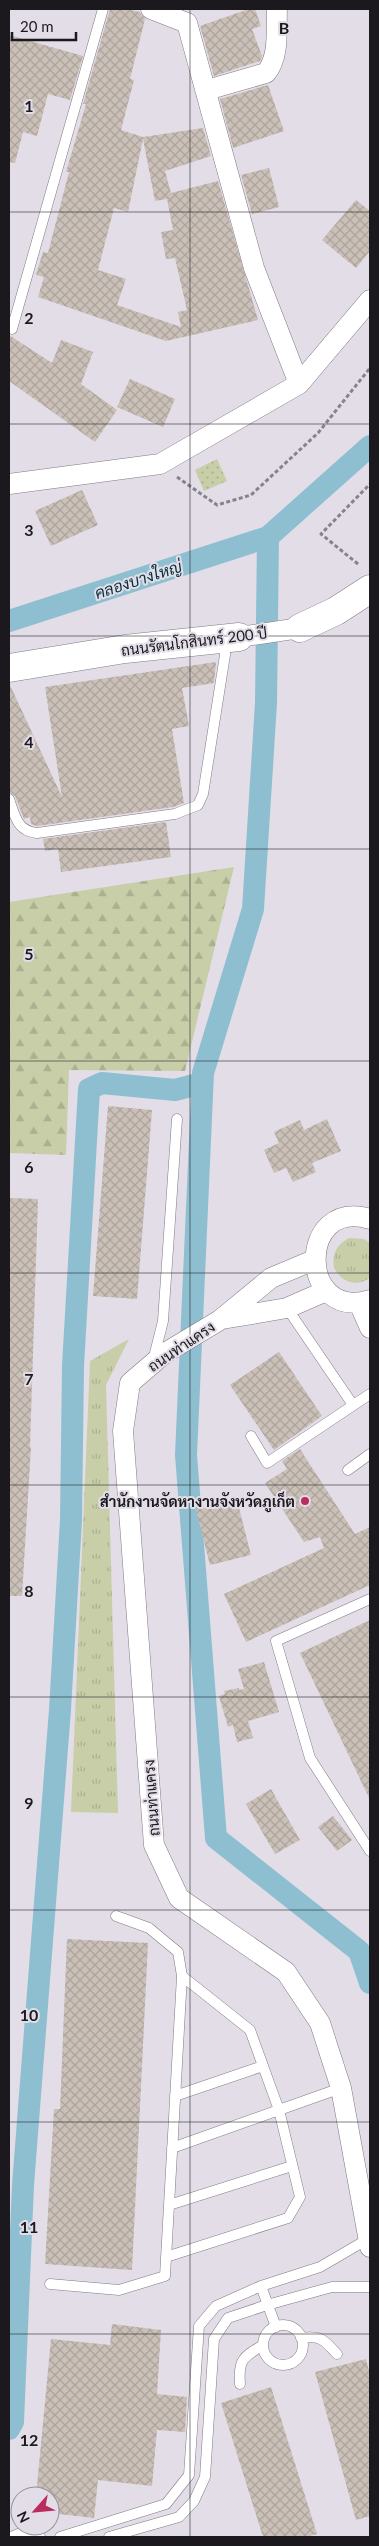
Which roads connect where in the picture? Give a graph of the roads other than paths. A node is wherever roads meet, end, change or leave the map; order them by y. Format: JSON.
{"nodes":[{"id":1,"x":102,"y":9,"type":"edge"},
{"id":2,"x":150,"y":9,"type":"edge"},
{"id":3,"x":277,"y":9,"type":"edge"},
{"id":4,"x":207,"y":90,"type":"junction"},
{"id":5,"x":370,"y":300,"type":"edge"},
{"id":6,"x":12,"y":329,"type":"dead end"},
{"id":7,"x":299,"y":384,"type":"junction"},
{"id":8,"x":9,"y":484,"type":"edge"},
{"id":9,"x":370,"y":589,"type":"edge"},
{"id":10,"x":300,"y":628,"type":"joint"},
{"id":11,"x":232,"y":638,"type":"junction"},
{"id":12,"x":9,"y":668,"type":"edge"},
{"id":13,"x":9,"y":798,"type":"edge"},
{"id":14,"x":177,"y":1119,"type":"dead end"},
{"id":15,"x":370,"y":1219,"type":"edge"},
{"id":16,"x":314,"y":1260,"type":"junction"},
{"id":17,"x":326,"y":1291,"type":"junction"},
{"id":18,"x":365,"y":1302,"type":"edge"},
{"id":19,"x":287,"y":1308,"type":"junction"},
{"id":20,"x":220,"y":1320,"type":"junction"},
{"id":21,"x":370,"y":1328,"type":"edge"},
{"id":22,"x":159,"y":1359,"type":"junction"},
{"id":23,"x":370,"y":1394,"type":"edge"},
{"id":24,"x":353,"y":1405,"type":"junction"},
{"id":25,"x":251,"y":1436,"type":"dead end"},
{"id":26,"x":370,"y":1454,"type":"edge"},
{"id":27,"x":348,"y":1470,"type":"dead end"},
{"id":28,"x":370,"y":1599,"type":"edge"},
{"id":29,"x":370,"y":1851,"type":"edge"},
{"id":30,"x":116,"y":1916,"type":"dead end"},
{"id":31,"x":182,"y":1976,"type":"junction"},
{"id":32,"x":263,"y":2066,"type":"junction"},
{"id":33,"x":342,"y":2088,"type":"junction"},
{"id":34,"x":175,"y":2096,"type":"junction"},
{"id":35,"x":279,"y":2110,"type":"junction"},
{"id":36,"x":172,"y":2148,"type":"junction"},
{"id":37,"x":292,"y":2166,"type":"junction"},
{"id":38,"x":169,"y":2205,"type":"junction"},
{"id":39,"x":369,"y":2243,"type":"edge"},
{"id":40,"x":166,"y":2257,"type":"junction"},
{"id":41,"x":50,"y":2284,"type":"dead end"},
{"id":42,"x":261,"y":2286,"type":"junction"},
{"id":43,"x":370,"y":2287,"type":"edge"},
{"id":44,"x":267,"y":2305,"type":"junction"},
{"id":45,"x":276,"y":2327,"type":"junction"},
{"id":46,"x":302,"y":2338,"type":"junction"},
{"id":47,"x":263,"y":2345,"type":"junction"},
{"id":48,"x":337,"y":2354,"type":"dead end"},
{"id":49,"x":240,"y":2384,"type":"dead end"},
{"id":50,"x":11,"y":2537,"type":"edge"},
{"id":51,"x":40,"y":2537,"type":"edge"},
{"id":52,"x":60,"y":2537,"type":"edge"},
{"id":53,"x":109,"y":2537,"type":"edge"}],
"edges":[{"from":1,"to":6,"type":"lane"},
{"from":2,"to":4,"type":"street"},
{"from":3,"to":4,"type":"street"},
{"from":4,"to":7,"type":"street"},
{"from":5,"to":7,"type":"street"},
{"from":7,"to":8,"type":"street"},
{"from":9,"to":10,"type":"street","name":"ถนนรัตนโกสินทร์ 200 ปี"},
{"from":10,"to":11,"type":"street","name":"ถนนรัตนโกสินทร์ 200 ปี"},
{"from":11,"to":12,"type":"street","name":"ถนนรัตนโกสินทร์ 200 ปี"},
{"from":11,"to":13,"type":"lane"},
{"from":14,"to":22,"type":"lane"},
{"from":15,"to":16,"type":"street"},
{"from":16,"to":17,"type":"street"},
{"from":16,"to":20,"type":"street","name":"ถนนท่าแครง"},
{"from":17,"to":18,"type":"street"},
{"from":17,"to":19,"type":"street","name":"ถนนท่าแครง"},
{"from":18,"to":21,"type":"street"},
{"from":19,"to":20,"type":"street","name":"ถนนท่าแครง"},
{"from":19,"to":24,"type":"lane"},
{"from":20,"to":22,"type":"street","name":"ถนนท่าแครง"},
{"from":22,"to":33,"type":"street","name":"ถนนท่าแครง"},
{"from":23,"to":24,"type":"lane"},
{"from":24,"to":25,"type":"lane"},
{"from":26,"to":27,"type":"lane"},
{"from":28,"to":29,"type":"lane"},
{"from":30,"to":31,"type":"lane"},
{"from":31,"to":32,"type":"lane"},
{"from":31,"to":34,"type":"lane"},
{"from":32,"to":34,"type":"lane"},
{"from":32,"to":35,"type":"lane"},
{"from":33,"to":35,"type":"lane"},
{"from":33,"to":39,"type":"street","name":"ถนนท่าแครง"},
{"from":34,"to":36,"type":"lane"},
{"from":35,"to":36,"type":"lane"},
{"from":35,"to":37,"type":"lane"},
{"from":36,"to":38,"type":"lane"},
{"from":37,"to":38,"type":"lane"},
{"from":37,"to":40,"type":"lane"},
{"from":38,"to":40,"type":"lane"},
{"from":39,"to":42,"type":"lane"},
{"from":40,"to":41,"type":"lane"},
{"from":42,"to":44,"type":"lane"},
{"from":42,"to":52,"type":"lane"},
{"from":43,"to":44,"type":"lane"},
{"from":44,"to":45,"type":"lane"},
{"from":44,"to":53,"type":"lane"},
{"from":45,"to":46,"type":"lane"},
{"from":45,"to":47,"type":"lane"},
{"from":46,"to":47,"type":"lane"},
{"from":46,"to":48,"type":"lane"},
{"from":47,"to":49,"type":"lane"},
{"from":50,"to":51,"type":"lane"}]}
